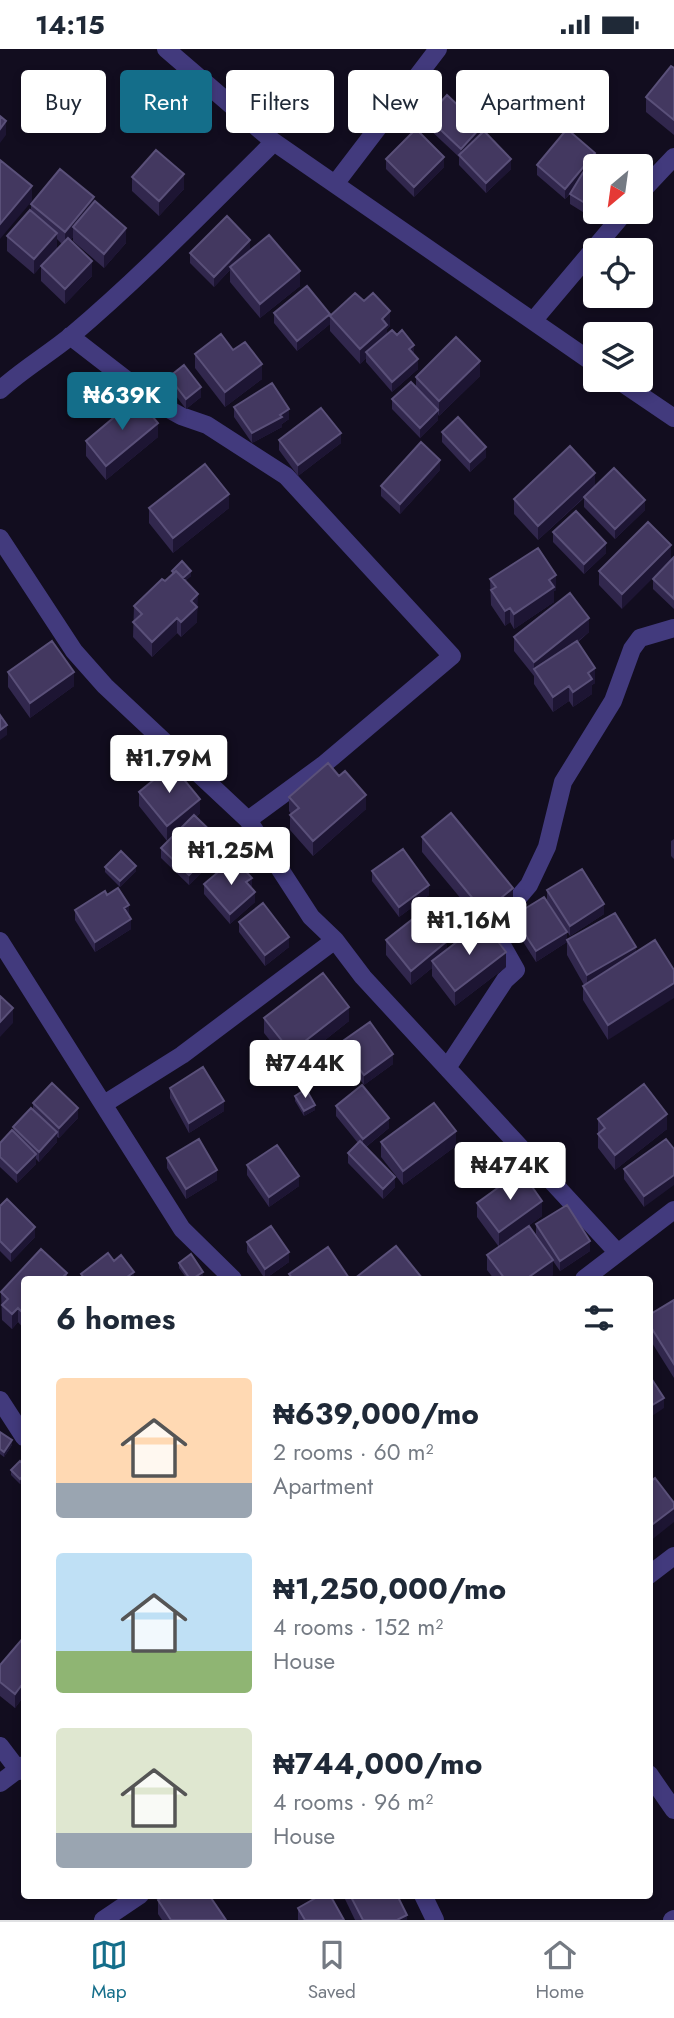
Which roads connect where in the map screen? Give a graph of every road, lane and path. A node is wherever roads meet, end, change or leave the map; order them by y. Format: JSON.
{"nodes":[{"id":1,"x":166,"y":49,"type":"edge"},
{"id":2,"x":439,"y":49,"type":"edge"},
{"id":3,"x":274,"y":142,"type":"junction"},
{"id":4,"x":674,"y":157,"type":"edge"},
{"id":5,"x":653,"y":179,"type":"edge"},
{"id":6,"x":335,"y":184,"type":"junction"},
{"id":7,"x":615,"y":224,"type":"edge"},
{"id":8,"x":533,"y":321,"type":"junction"},
{"id":9,"x":70,"y":336,"type":"junction"},
{"id":10,"x":583,"y":356,"type":"edge"},
{"id":11,"x":0,"y":390,"type":"edge"},
{"id":12,"x":636,"y":392,"type":"edge"},
{"id":13,"x":674,"y":418,"type":"edge"},
{"id":14,"x":0,"y":538,"type":"edge"},
{"id":15,"x":674,"y":628,"type":"edge"},
{"id":16,"x":248,"y":820,"type":"junction"},
{"id":17,"x":335,"y":940,"type":"junction"},
{"id":18,"x":0,"y":941,"type":"edge"},
{"id":19,"x":447,"y":1068,"type":"junction"},
{"id":20,"x":104,"y":1104,"type":"junction"},
{"id":21,"x":674,"y":1210,"type":"edge"},
{"id":22,"x":618,"y":1253,"type":"junction"},
{"id":23,"x":230,"y":1276,"type":"edge"},
{"id":24,"x":590,"y":1276,"type":"edge"},
{"id":25,"x":0,"y":1400,"type":"edge"},
{"id":26,"x":21,"y":1432,"type":"edge"},
{"id":27,"x":674,"y":1556,"type":"edge"},
{"id":28,"x":653,"y":1572,"type":"edge"},
{"id":29,"x":0,"y":1747,"type":"edge"},
{"id":30,"x":21,"y":1767,"type":"edge"},
{"id":31,"x":21,"y":1769,"type":"edge"},
{"id":32,"x":653,"y":1779,"type":"edge"},
{"id":33,"x":0,"y":1783,"type":"edge"},
{"id":34,"x":674,"y":1810,"type":"edge"},
{"id":35,"x":134,"y":1899,"type":"edge"},
{"id":36,"x":425,"y":1899,"type":"edge"},
{"id":37,"x":103,"y":1920,"type":"edge"},
{"id":38,"x":435,"y":1920,"type":"edge"}],
"edges":[{"from":1,"to":3,"type":"street"},
{"from":2,"to":6,"type":"street"},
{"from":3,"to":6,"type":"street"},
{"from":3,"to":9,"type":"street"},
{"from":4,"to":5,"type":"street"},
{"from":6,"to":8,"type":"street"},
{"from":7,"to":8,"type":"street"},
{"from":8,"to":10,"type":"street"},
{"from":9,"to":11,"type":"street"},
{"from":9,"to":16,"type":"street"},
{"from":12,"to":13,"type":"street"},
{"from":14,"to":16,"type":"street"},
{"from":15,"to":19,"type":"street"},
{"from":16,"to":17,"type":"street"},
{"from":17,"to":19,"type":"street"},
{"from":17,"to":20,"type":"street"},
{"from":18,"to":20,"type":"street"},
{"from":19,"to":22,"type":"street"},
{"from":20,"to":23,"type":"street"},
{"from":21,"to":22,"type":"street"},
{"from":22,"to":24,"type":"street"},
{"from":25,"to":26,"type":"street"},
{"from":27,"to":28,"type":"street"},
{"from":29,"to":30,"type":"street"},
{"from":31,"to":33,"type":"street"},
{"from":32,"to":34,"type":"street"},
{"from":35,"to":37,"type":"street"},
{"from":36,"to":38,"type":"street"}]}
